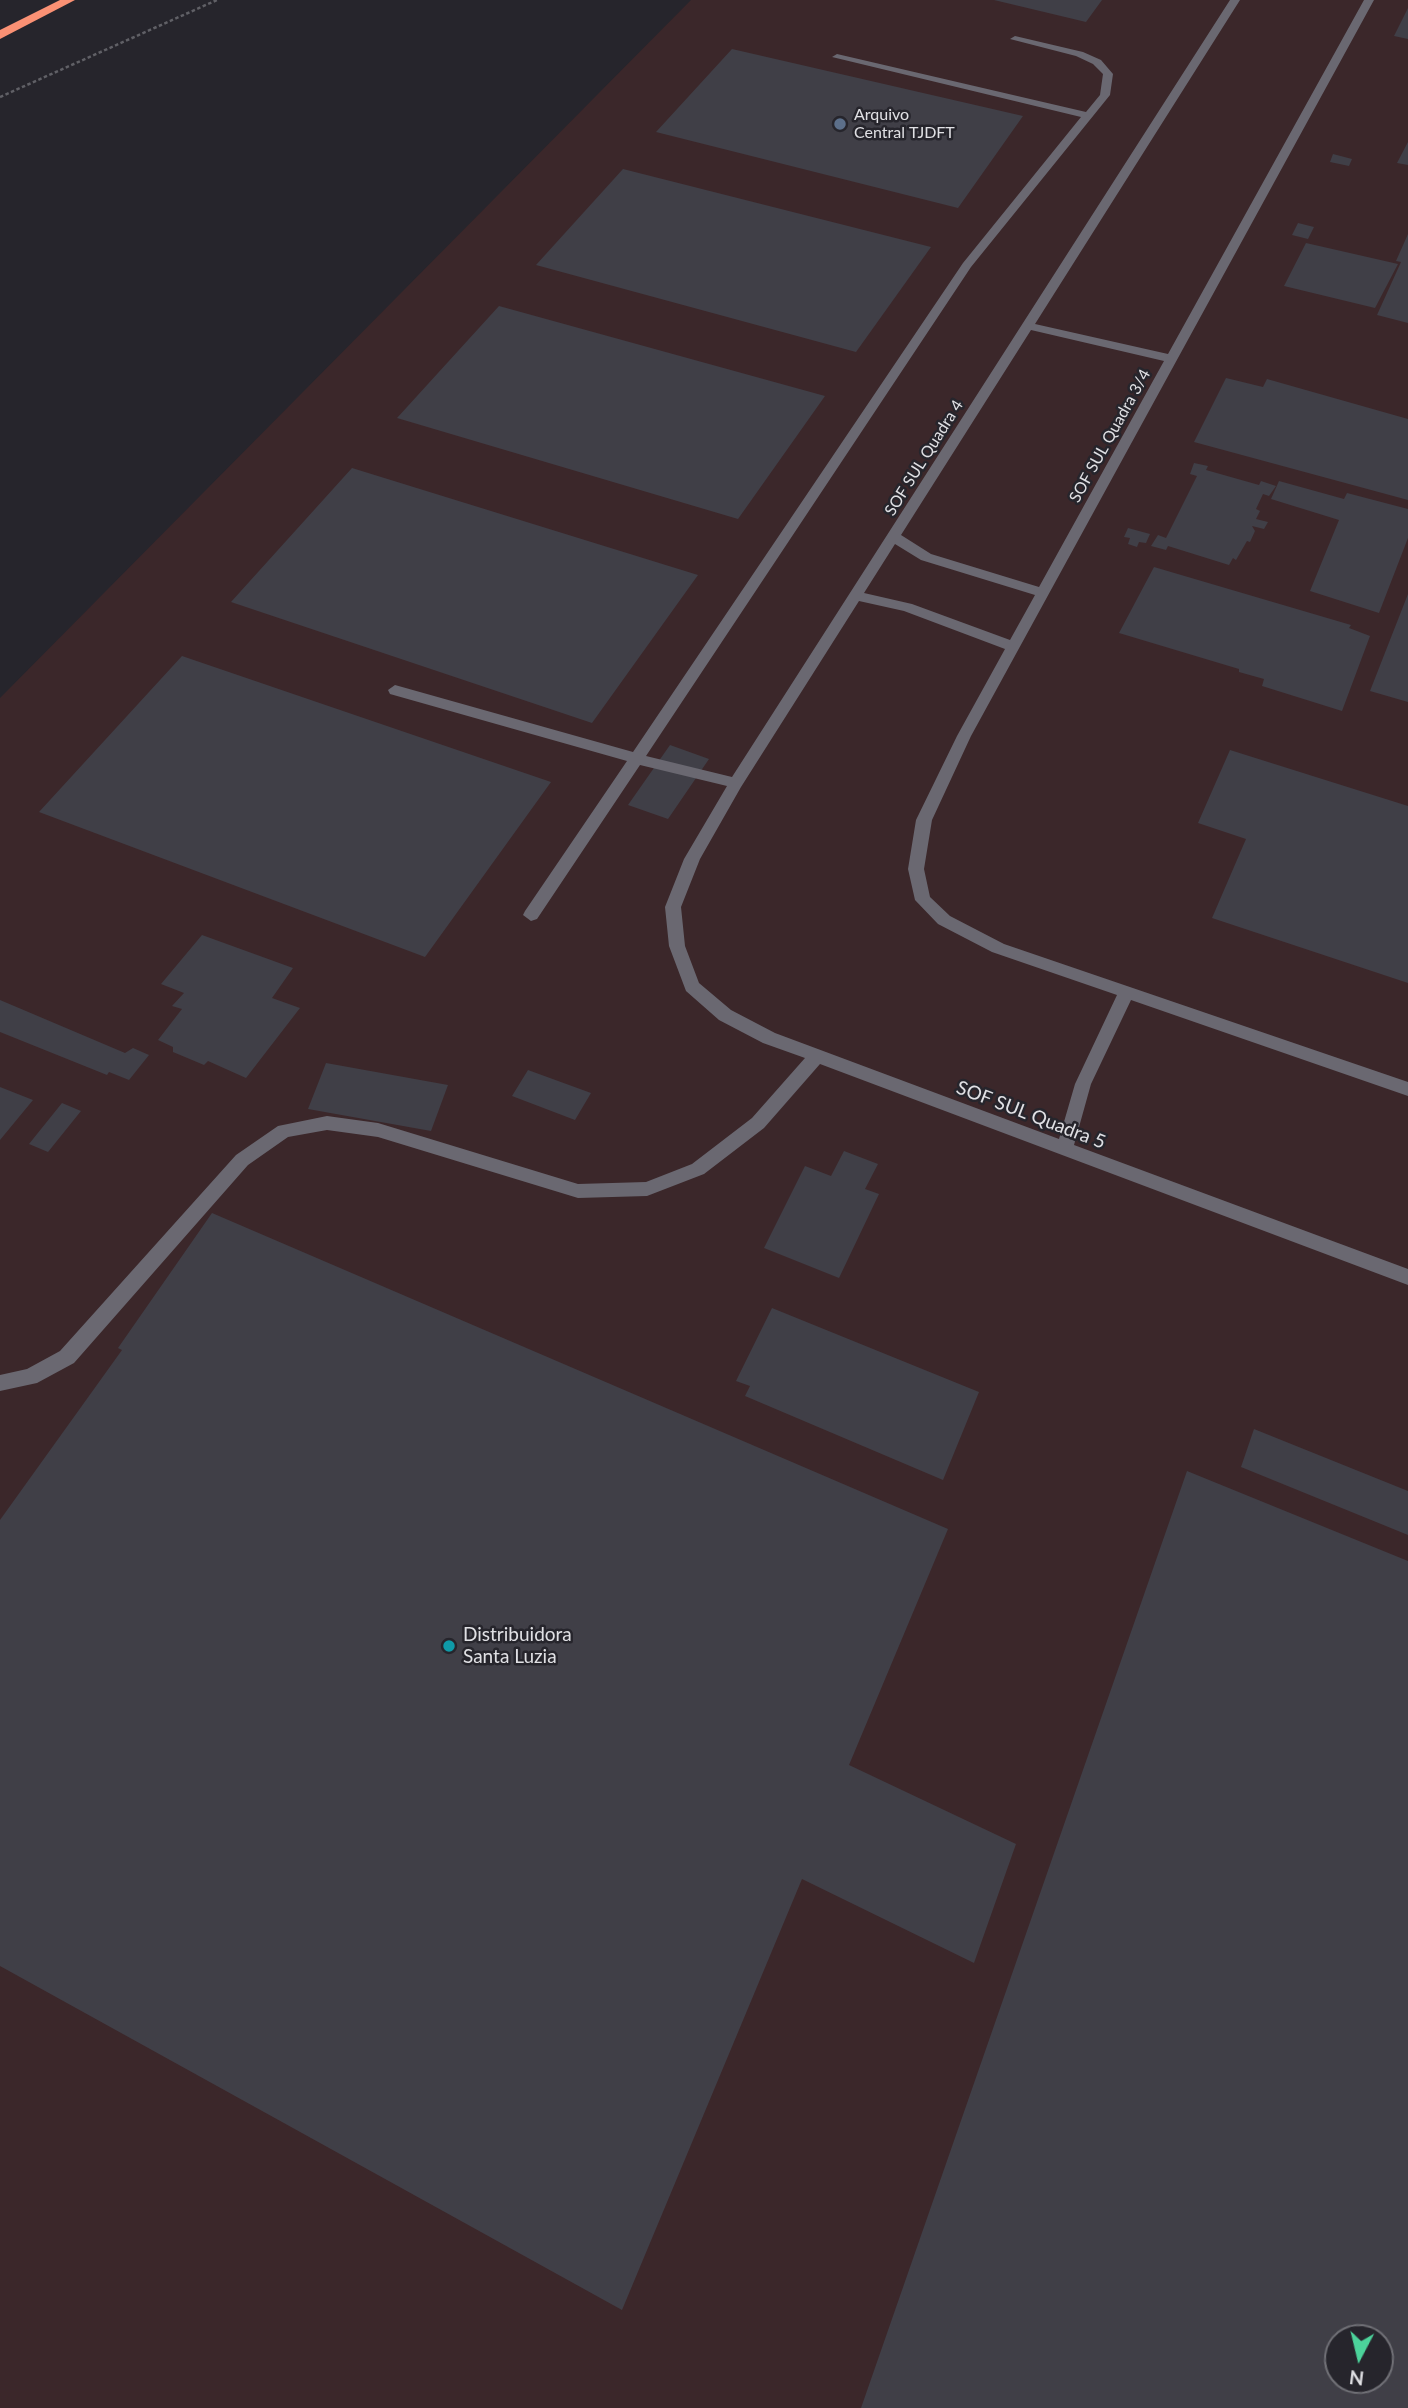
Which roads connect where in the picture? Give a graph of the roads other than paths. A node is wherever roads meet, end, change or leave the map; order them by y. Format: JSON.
{"nodes":[{"id":1,"x":69,"y":0,"type":"edge"},
{"id":2,"x":1235,"y":0,"type":"edge"},
{"id":3,"x":1369,"y":0,"type":"edge"},
{"id":4,"x":0,"y":35,"type":"edge"},
{"id":5,"x":1015,"y":38,"type":"dead end"},
{"id":6,"x":837,"y":57,"type":"dead end"},
{"id":7,"x":1089,"y":116,"type":"junction"},
{"id":8,"x":1028,"y":326,"type":"junction"},
{"id":9,"x":1172,"y":359,"type":"junction"},
{"id":10,"x":895,"y":538,"type":"junction"},
{"id":11,"x":1044,"y":593,"type":"junction"},
{"id":12,"x":857,"y":596,"type":"junction"},
{"id":13,"x":1015,"y":647,"type":"junction"},
{"id":14,"x":395,"y":690,"type":"dead end"},
{"id":15,"x":638,"y":758,"type":"junction"},
{"id":16,"x":736,"y":783,"type":"junction"},
{"id":17,"x":531,"y":915,"type":"dead end"},
{"id":18,"x":677,"y":946,"type":"joint"},
{"id":19,"x":1126,"y":993,"type":"junction"},
{"id":20,"x":817,"y":1056,"type":"junction"},
{"id":21,"x":1408,"y":1089,"type":"edge"},
{"id":22,"x":1063,"y":1150,"type":"junction"},
{"id":23,"x":1408,"y":1277,"type":"edge"},
{"id":24,"x":0,"y":1384,"type":"edge"}],
"edges":[{"from":1,"to":4,"type":"highway"},
{"from":2,"to":8,"type":"street","name":"SOF SUL Quadra 4"},
{"from":3,"to":9,"type":"street","name":"SOF SUL Quadra 3/4"},
{"from":5,"to":7,"type":"street"},
{"from":6,"to":7,"type":"street"},
{"from":7,"to":15,"type":"street"},
{"from":8,"to":9,"type":"street"},
{"from":8,"to":10,"type":"street","name":"SOF SUL Quadra 4"},
{"from":9,"to":11,"type":"street","name":"SOF SUL Quadra 3/4"},
{"from":10,"to":11,"type":"street"},
{"from":10,"to":12,"type":"street","name":"SOF SUL Quadra 4"},
{"from":11,"to":13,"type":"street","name":"SOF SUL Quadra 3/4"},
{"from":12,"to":13,"type":"street"},
{"from":12,"to":16,"type":"street","name":"SOF SUL Quadra 4"},
{"from":13,"to":19,"type":"street","name":"SOF SUL Quadra 3/4"},
{"from":14,"to":15,"type":"street"},
{"from":15,"to":16,"type":"street"},
{"from":15,"to":17,"type":"street"},
{"from":16,"to":18,"type":"street","name":"SOF SUL Quadra 4"},
{"from":18,"to":20,"type":"street","name":"SOF SUL Quadra 5"},
{"from":19,"to":21,"type":"street"},
{"from":19,"to":22,"type":"street"},
{"from":20,"to":22,"type":"street","name":"SOF SUL Quadra 5"},
{"from":20,"to":24,"type":"street"},
{"from":22,"to":23,"type":"street","name":"SOF SUL Quadra 5"}]}
